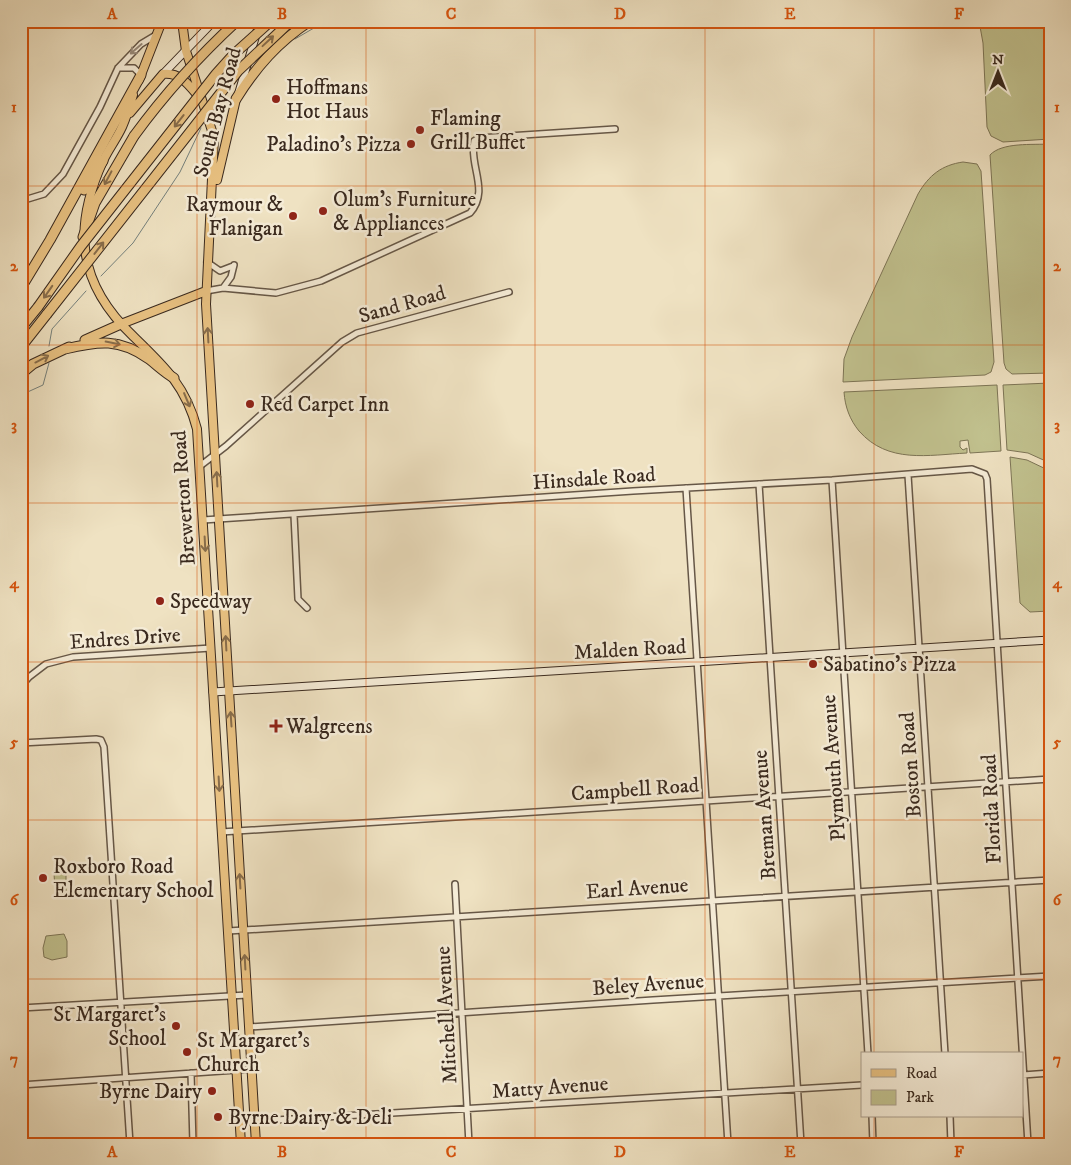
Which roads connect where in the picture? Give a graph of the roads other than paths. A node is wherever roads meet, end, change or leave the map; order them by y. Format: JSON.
{"nodes":[{"id":1,"x":162,"y":21,"type":"edge"},
{"id":2,"x":182,"y":21,"type":"edge"},
{"id":3,"x":214,"y":21,"type":"edge"},
{"id":4,"x":237,"y":21,"type":"edge"},
{"id":5,"x":260,"y":21,"type":"edge"},
{"id":6,"x":271,"y":21,"type":"edge"},
{"id":7,"x":292,"y":21,"type":"edge"},
{"id":8,"x":310,"y":21,"type":"edge"},
{"id":9,"x":157,"y":35,"type":"junction"},
{"id":10,"x":186,"y":51,"type":"junction"},
{"id":11,"x":21,"y":68,"type":"edge"},
{"id":12,"x":118,"y":68,"type":"junction"},
{"id":13,"x":163,"y":74,"type":"junction"},
{"id":14,"x":141,"y":75,"type":"junction"},
{"id":15,"x":21,"y":84,"type":"edge"},
{"id":16,"x":236,"y":99,"type":"junction"},
{"id":17,"x":204,"y":102,"type":"junction"},
{"id":18,"x":121,"y":129,"type":"junction"},
{"id":19,"x":615,"y":129,"type":"dead end"},
{"id":20,"x":103,"y":161,"type":"junction"},
{"id":21,"x":21,"y":201,"type":"edge"},
{"id":22,"x":210,"y":212,"type":"junction"},
{"id":23,"x":83,"y":237,"type":"junction"},
{"id":24,"x":50,"y":240,"type":"junction"},
{"id":25,"x":207,"y":262,"type":"junction"},
{"id":26,"x":21,"y":288,"type":"edge"},
{"id":27,"x":223,"y":288,"type":"junction"},
{"id":28,"x":206,"y":291,"type":"junction"},
{"id":29,"x":509,"y":292,"type":"dead end"},
{"id":30,"x":121,"y":324,"type":"junction"},
{"id":31,"x":21,"y":328,"type":"edge"},
{"id":32,"x":21,"y":347,"type":"edge"},
{"id":33,"x":65,"y":348,"type":"junction"},
{"id":34,"x":21,"y":374,"type":"edge"},
{"id":35,"x":174,"y":378,"type":"junction"},
{"id":36,"x":216,"y":454,"type":"junction"},
{"id":37,"x":200,"y":466,"type":"junction"},
{"id":38,"x":908,"y":474,"type":"junction"},
{"id":39,"x":985,"y":474,"type":"joint"},
{"id":40,"x":832,"y":480,"type":"junction"},
{"id":41,"x":759,"y":484,"type":"junction"},
{"id":42,"x":686,"y":488,"type":"junction"},
{"id":43,"x":294,"y":515,"type":"junction"},
{"id":44,"x":219,"y":519,"type":"junction"},
{"id":45,"x":204,"y":520,"type":"junction"},
{"id":46,"x":306,"y":608,"type":"dead end"},
{"id":47,"x":1050,"y":640,"type":"edge"},
{"id":48,"x":996,"y":644,"type":"junction"},
{"id":49,"x":210,"y":648,"type":"junction"},
{"id":50,"x":919,"y":648,"type":"junction"},
{"id":51,"x":842,"y":653,"type":"junction"},
{"id":52,"x":770,"y":658,"type":"junction"},
{"id":53,"x":698,"y":662,"type":"junction"},
{"id":54,"x":21,"y":686,"type":"edge"},
{"id":55,"x":229,"y":691,"type":"junction"},
{"id":56,"x":213,"y":692,"type":"junction"},
{"id":57,"x":21,"y":743,"type":"edge"},
{"id":58,"x":1050,"y":779,"type":"edge"},
{"id":59,"x":1006,"y":782,"type":"junction"},
{"id":60,"x":927,"y":787,"type":"junction"},
{"id":61,"x":851,"y":791,"type":"junction"},
{"id":62,"x":778,"y":796,"type":"junction"},
{"id":63,"x":707,"y":800,"type":"junction"},
{"id":64,"x":238,"y":831,"type":"junction"},
{"id":65,"x":222,"y":832,"type":"junction"},
{"id":66,"x":1050,"y":880,"type":"edge"},
{"id":67,"x":1012,"y":882,"type":"junction"},
{"id":68,"x":456,"y":884,"type":"dead end"},
{"id":69,"x":934,"y":886,"type":"junction"},
{"id":70,"x":857,"y":890,"type":"junction"},
{"id":71,"x":785,"y":895,"type":"junction"},
{"id":72,"x":713,"y":899,"type":"junction"},
{"id":73,"x":456,"y":916,"type":"junction"},
{"id":74,"x":243,"y":930,"type":"junction"},
{"id":75,"x":228,"y":931,"type":"junction"},
{"id":76,"x":1050,"y":976,"type":"edge"},
{"id":77,"x":1018,"y":978,"type":"junction"},
{"id":78,"x":941,"y":982,"type":"junction"},
{"id":79,"x":864,"y":987,"type":"junction"},
{"id":80,"x":792,"y":992,"type":"junction"},
{"id":81,"x":247,"y":995,"type":"junction"},
{"id":82,"x":231,"y":996,"type":"junction"},
{"id":83,"x":719,"y":996,"type":"junction"},
{"id":84,"x":120,"y":1003,"type":"junction"},
{"id":85,"x":21,"y":1008,"type":"edge"},
{"id":86,"x":462,"y":1013,"type":"junction"},
{"id":87,"x":249,"y":1027,"type":"junction"},
{"id":88,"x":868,"y":1052,"type":"edge"},
{"id":89,"x":946,"y":1052,"type":"edge"},
{"id":90,"x":1022,"y":1052,"type":"edge"},
{"id":91,"x":251,"y":1069,"type":"junction"},
{"id":92,"x":236,"y":1070,"type":"junction"},
{"id":93,"x":191,"y":1073,"type":"junction"},
{"id":94,"x":1050,"y":1073,"type":"edge"},
{"id":95,"x":1024,"y":1075,"type":"edge"},
{"id":96,"x":125,"y":1078,"type":"junction"},
{"id":97,"x":861,"y":1085,"type":"edge"},
{"id":98,"x":21,"y":1086,"type":"edge"},
{"id":99,"x":798,"y":1089,"type":"junction"},
{"id":100,"x":1024,"y":1089,"type":"edge"},
{"id":101,"x":726,"y":1093,"type":"junction"},
{"id":102,"x":468,"y":1109,"type":"junction"},
{"id":103,"x":872,"y":1118,"type":"edge"},
{"id":104,"x":950,"y":1118,"type":"edge"},
{"id":105,"x":255,"y":1121,"type":"junction"},
{"id":106,"x":240,"y":1122,"type":"junction"},
{"id":107,"x":130,"y":1144,"type":"edge"},
{"id":108,"x":193,"y":1144,"type":"edge"},
{"id":109,"x":241,"y":1144,"type":"edge"},
{"id":110,"x":256,"y":1144,"type":"edge"},
{"id":111,"x":469,"y":1144,"type":"edge"},
{"id":112,"x":728,"y":1144,"type":"edge"},
{"id":113,"x":801,"y":1144,"type":"edge"},
{"id":114,"x":874,"y":1144,"type":"edge"},
{"id":115,"x":951,"y":1144,"type":"edge"},
{"id":116,"x":1028,"y":1144,"type":"edge"}],
"edges":[{"from":1,"to":9,"type":"main road","name":"Brewerton Road"},
{"from":2,"to":10,"type":"main road","name":"Brewerton Road"},
{"from":3,"to":10,"type":"street","name":"South Bay Road"},
{"from":4,"to":23,"type":"highway","one_way":true,"bridge":true},
{"from":5,"to":16,"type":"street","name":"South Bay Road"},
{"from":6,"to":31,"type":"highway","one_way":true,"bridge":true},
{"from":32,"to":7,"type":"highway","one_way":true,"bridge":true},
{"from":8,"to":16,"type":"highway"},
{"from":9,"to":12,"type":"street","one_way":true},
{"from":9,"to":14,"type":"main road","name":"Brewerton Road"},
{"from":10,"to":13,"type":"street","name":"South Bay Road"},
{"from":10,"to":17,"type":"main road","name":"Brewerton Road"},
{"from":11,"to":15,"type":"street"},
{"from":12,"to":14,"type":"street"},
{"from":12,"to":21,"type":"street"},
{"from":13,"to":17,"type":"main road"},
{"from":13,"to":18,"type":"main road","name":"South Bay Road"},
{"from":14,"to":18,"type":"main road","name":"Brewerton Road"},
{"from":14,"to":24,"type":"highway"},
{"from":16,"to":22,"type":"main road","name":"South Bay Road"},
{"from":17,"to":22,"type":"main road","name":"Brewerton Road"},
{"from":18,"to":20,"type":"main road","name":"Brewerton Road"},
{"from":19,"to":27,"type":"street"},
{"from":20,"to":23,"type":"main road","name":"Brewerton Road"},
{"from":20,"to":24,"type":"highway"},
{"from":22,"to":25,"type":"main road","name":"Brewerton Road"},
{"from":23,"to":30,"type":"main road","name":"Brewerton Road"},
{"from":24,"to":26,"type":"highway"},
{"from":25,"to":27,"type":"street"},
{"from":25,"to":28,"type":"main road","name":"Brewerton Road"},
{"from":27,"to":28,"type":"street"},
{"from":28,"to":30,"type":"main road"},
{"from":36,"to":28,"type":"main road","name":"Brewerton Road","one_way":true},
{"from":29,"to":36,"type":"street","name":"Sand Road"},
{"from":30,"to":33,"type":"highway"},
{"from":30,"to":35,"type":"main road","name":"Brewerton Road"},
{"from":34,"to":33,"type":"highway","one_way":true},
{"from":33,"to":35,"type":"highway","one_way":true},
{"from":35,"to":37,"type":"main road","name":"Brewerton Road","one_way":true},
{"from":36,"to":37,"type":"street","name":"Sand Road"},
{"from":44,"to":36,"type":"main road","name":"Brewerton Road","one_way":true},
{"from":37,"to":45,"type":"main road","name":"Brewerton Road"},
{"from":38,"to":39,"type":"street","name":"Hinsdale Road"},
{"from":38,"to":40,"type":"street","name":"Hinsdale Road"},
{"from":38,"to":50,"type":"street","name":"Boston Road"},
{"from":39,"to":48,"type":"street","name":"Florida Road"},
{"from":40,"to":41,"type":"street","name":"Hinsdale Road"},
{"from":40,"to":51,"type":"street","name":"Plymouth Avenue"},
{"from":41,"to":42,"type":"street","name":"Hinsdale Road"},
{"from":41,"to":52,"type":"street","name":"Breman Avenue"},
{"from":42,"to":43,"type":"street","name":"Hinsdale Road"},
{"from":42,"to":53,"type":"street"},
{"from":43,"to":44,"type":"street","name":"Hinsdale Road"},
{"from":43,"to":46,"type":"street"},
{"from":44,"to":45,"type":"street","name":"Hinsdale Road"},
{"from":55,"to":44,"type":"main road","name":"Brewerton Road","one_way":true},
{"from":45,"to":49,"type":"main road","name":"Brewerton Road","one_way":true},
{"from":47,"to":48,"type":"street","name":"Malden Road"},
{"from":48,"to":50,"type":"street","name":"Malden Road"},
{"from":48,"to":59,"type":"street","name":"Florida Road"},
{"from":49,"to":54,"type":"street","name":"Endres Drive"},
{"from":49,"to":56,"type":"main road","name":"Brewerton Road"},
{"from":50,"to":51,"type":"street","name":"Malden Road"},
{"from":50,"to":60,"type":"street","name":"Boston Road"},
{"from":51,"to":52,"type":"street","name":"Malden Road"},
{"from":51,"to":61,"type":"street","name":"Plymouth Avenue"},
{"from":52,"to":53,"type":"street","name":"Malden Road"},
{"from":52,"to":62,"type":"street","name":"Breman Avenue"},
{"from":53,"to":55,"type":"street","name":"Malden Road"},
{"from":53,"to":63,"type":"street"},
{"from":55,"to":56,"type":"street","name":"Malden Road"},
{"from":64,"to":55,"type":"main road","name":"Brewerton Road","one_way":true},
{"from":56,"to":65,"type":"main road","name":"Brewerton Road","one_way":true},
{"from":57,"to":84,"type":"street"},
{"from":58,"to":59,"type":"street","name":"Campbell Road"},
{"from":59,"to":60,"type":"street","name":"Campbell Road"},
{"from":59,"to":67,"type":"street","name":"Florida Road"},
{"from":60,"to":61,"type":"street","name":"Campbell Road"},
{"from":60,"to":69,"type":"street","name":"Boston Road"},
{"from":61,"to":62,"type":"street","name":"Campbell Road"},
{"from":61,"to":70,"type":"street","name":"Plymouth Avenue"},
{"from":62,"to":63,"type":"street","name":"Campbell Road"},
{"from":62,"to":71,"type":"street","name":"Breman Avenue"},
{"from":63,"to":64,"type":"street","name":"Campbell Road"},
{"from":63,"to":72,"type":"street"},
{"from":64,"to":65,"type":"street","name":"Campbell Road"},
{"from":74,"to":64,"type":"main road","name":"Brewerton Road","one_way":true},
{"from":65,"to":75,"type":"main road","name":"Brewerton Road"},
{"from":66,"to":67,"type":"street","name":"Earl Avenue"},
{"from":67,"to":69,"type":"street","name":"Earl Avenue"},
{"from":67,"to":77,"type":"street","name":"Florida Road"},
{"from":68,"to":73,"type":"street","name":"Mitchell Avenue"},
{"from":69,"to":70,"type":"street","name":"Earl Avenue"},
{"from":69,"to":78,"type":"street","name":"Boston Road"},
{"from":70,"to":71,"type":"street","name":"Earl Avenue"},
{"from":70,"to":79,"type":"street","name":"Plymouth Avenue"},
{"from":71,"to":72,"type":"street","name":"Earl Avenue"},
{"from":71,"to":80,"type":"street","name":"Breman Avenue"},
{"from":72,"to":73,"type":"street","name":"Earl Avenue"},
{"from":72,"to":83,"type":"street"},
{"from":73,"to":74,"type":"street","name":"Earl Avenue"},
{"from":73,"to":86,"type":"street","name":"Mitchell Avenue"},
{"from":74,"to":75,"type":"street","name":"Earl Avenue"},
{"from":81,"to":74,"type":"main road","name":"Brewerton Road","one_way":true},
{"from":75,"to":82,"type":"main road","name":"Brewerton Road"},
{"from":76,"to":77,"type":"street","name":"Beley Avenue"},
{"from":77,"to":78,"type":"street","name":"Beley Avenue"},
{"from":77,"to":90,"type":"street","name":"Florida Road"},
{"from":78,"to":79,"type":"street","name":"Beley Avenue"},
{"from":78,"to":89,"type":"street","name":"Boston Road"},
{"from":79,"to":80,"type":"street","name":"Beley Avenue"},
{"from":79,"to":88,"type":"street","name":"Plymouth Avenue"},
{"from":80,"to":83,"type":"street","name":"Beley Avenue"},
{"from":80,"to":99,"type":"street","name":"Breman Avenue"},
{"from":81,"to":82,"type":"street"},
{"from":81,"to":87,"type":"main road","name":"Brewerton Road"},
{"from":82,"to":84,"type":"street"},
{"from":82,"to":92,"type":"main road","name":"Brewerton Road"},
{"from":83,"to":86,"type":"street","name":"Beley Avenue"},
{"from":83,"to":101,"type":"street"},
{"from":84,"to":85,"type":"street"},
{"from":84,"to":96,"type":"street"},
{"from":86,"to":87,"type":"street","name":"Beley Avenue"},
{"from":86,"to":102,"type":"street","name":"Mitchell Avenue"},
{"from":87,"to":91,"type":"main road","name":"Brewerton Road"},
{"from":91,"to":92,"type":"street"},
{"from":91,"to":105,"type":"main road","name":"Brewerton Road"},
{"from":92,"to":93,"type":"street"},
{"from":92,"to":106,"type":"main road","name":"Brewerton Road"},
{"from":93,"to":96,"type":"street"},
{"from":93,"to":108,"type":"street"},
{"from":94,"to":95,"type":"street"},
{"from":96,"to":98,"type":"street"},
{"from":96,"to":107,"type":"street"},
{"from":97,"to":99,"type":"street","name":"Matty Avenue"},
{"from":99,"to":101,"type":"street","name":"Matty Avenue"},
{"from":99,"to":113,"type":"street","name":"Breman Avenue"},
{"from":100,"to":116,"type":"street","name":"Florida Road"},
{"from":101,"to":102,"type":"street","name":"Matty Avenue"},
{"from":101,"to":112,"type":"street"},
{"from":102,"to":105,"type":"street","name":"Matty Avenue"},
{"from":102,"to":111,"type":"street","name":"Mitchell Avenue"},
{"from":103,"to":114,"type":"street"},
{"from":104,"to":115,"type":"street"},
{"from":105,"to":106,"type":"street","name":"Matty Avenue"},
{"from":105,"to":110,"type":"main road","name":"Brewerton Road"},
{"from":106,"to":109,"type":"main road","name":"Brewerton Road"}]}
